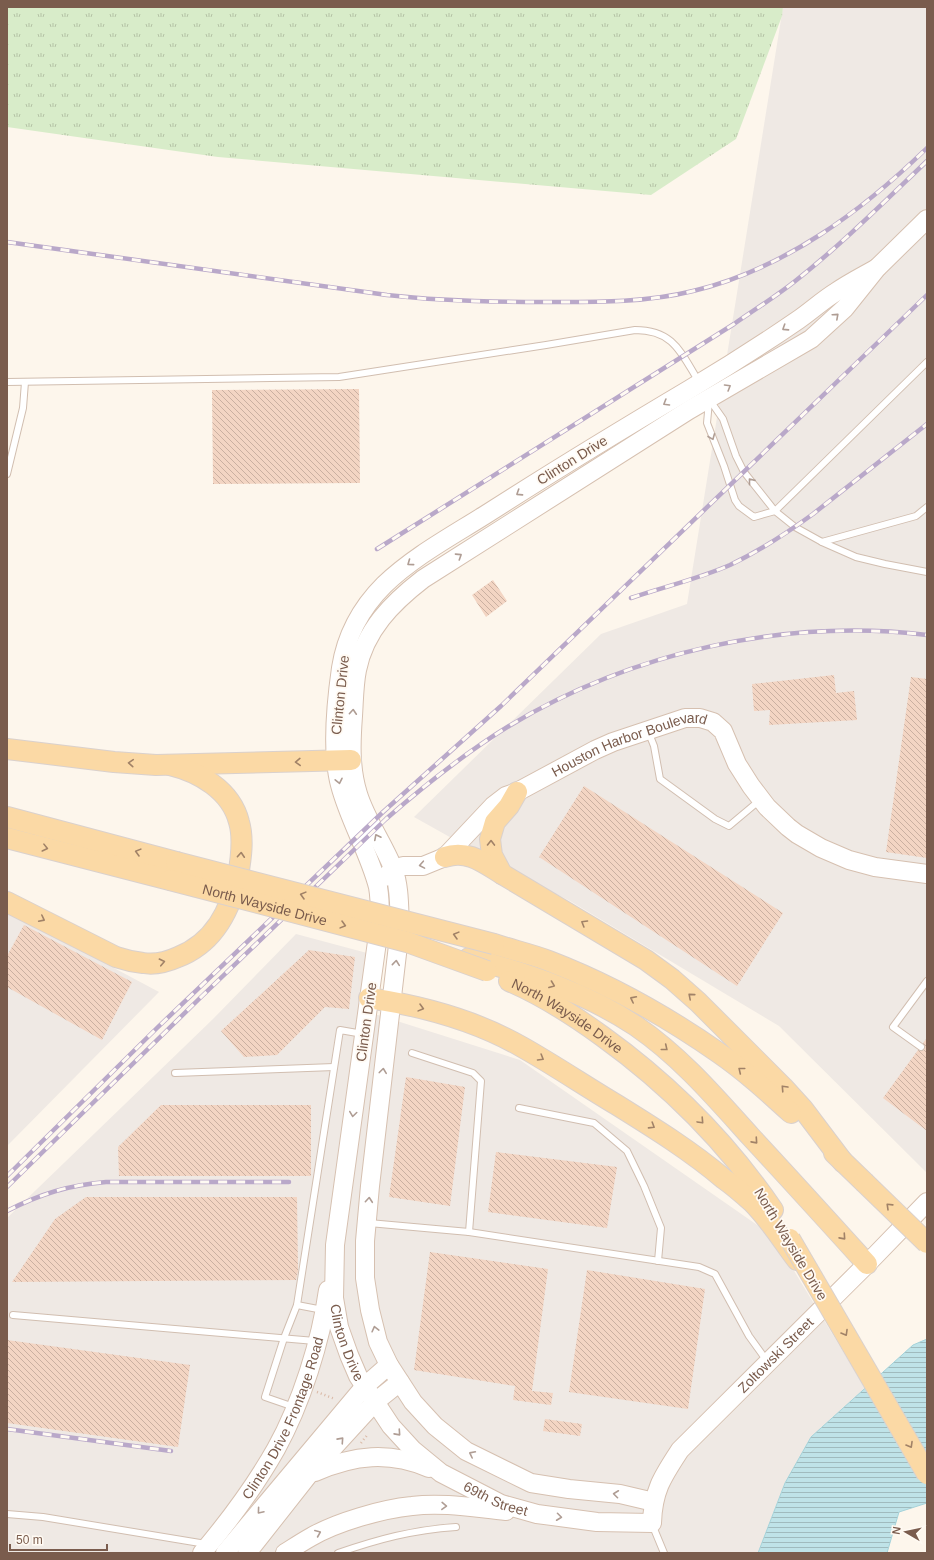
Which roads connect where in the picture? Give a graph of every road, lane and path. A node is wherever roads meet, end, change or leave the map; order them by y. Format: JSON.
{"nodes":[{"id":1,"x":927,"y":219,"type":"edge"},
{"id":2,"x":876,"y":268,"type":"junction"},
{"id":3,"x":927,"y":362,"type":"edge"},
{"id":4,"x":7,"y":382,"type":"edge"},
{"id":5,"x":25,"y":382,"type":"junction"},
{"id":6,"x":700,"y":384,"type":"junction"},
{"id":7,"x":709,"y":399,"type":"junction"},
{"id":8,"x":7,"y":474,"type":"edge"},
{"id":9,"x":927,"y":507,"type":"edge"},
{"id":10,"x":775,"y":511,"type":"junction"},
{"id":11,"x":822,"y":542,"type":"junction"},
{"id":12,"x":927,"y":572,"type":"edge"},
{"id":13,"x":648,"y":730,"type":"junction"},
{"id":14,"x":7,"y":749,"type":"edge"},
{"id":15,"x":343,"y":760,"type":"junction"},
{"id":16,"x":170,"y":765,"type":"junction"},
{"id":17,"x":517,"y":792,"type":"junction"},
{"id":18,"x":761,"y":800,"type":"junction"},
{"id":19,"x":7,"y":817,"type":"edge"},
{"id":20,"x":7,"y":838,"type":"edge"},
{"id":21,"x":444,"y":857,"type":"junction"},
{"id":22,"x":393,"y":869,"type":"junction"},
{"id":23,"x":173,"y":871,"type":"junction"},
{"id":24,"x":502,"y":874,"type":"junction"},
{"id":25,"x":927,"y":874,"type":"edge"},
{"id":26,"x":377,"y":884,"type":"junction"},
{"id":27,"x":7,"y":902,"type":"edge"},
{"id":28,"x":488,"y":967,"type":"junction"},
{"id":29,"x":927,"y":981,"type":"edge"},
{"id":30,"x":369,"y":998,"type":"junction"},
{"id":31,"x":392,"y":1001,"type":"junction"},
{"id":32,"x":365,"y":1034,"type":"junction"},
{"id":33,"x":387,"y":1037,"type":"junction"},
{"id":34,"x":920,"y":1047,"type":"dead end"},
{"id":35,"x":412,"y":1053,"type":"dead end"},
{"id":36,"x":334,"y":1067,"type":"junction"},
{"id":37,"x":175,"y":1072,"type":"dead end"},
{"id":38,"x":519,"y":1108,"type":"dead end"},
{"id":39,"x":843,"y":1162,"type":"junction"},
{"id":40,"x":927,"y":1202,"type":"edge"},
{"id":41,"x":338,"y":1219,"type":"junction"},
{"id":42,"x":367,"y":1223,"type":"junction"},
{"id":43,"x":469,"y":1232,"type":"junction"},
{"id":44,"x":786,"y":1239,"type":"junction"},
{"id":45,"x":927,"y":1243,"type":"edge"},
{"id":46,"x":658,"y":1260,"type":"junction"},
{"id":47,"x":867,"y":1264,"type":"junction"},
{"id":48,"x":297,"y":1305,"type":"junction"},
{"id":49,"x":331,"y":1311,"type":"junction"},
{"id":50,"x":13,"y":1316,"type":"dead end"},
{"id":51,"x":284,"y":1338,"type":"junction"},
{"id":52,"x":317,"y":1341,"type":"junction"},
{"id":53,"x":768,"y":1363,"type":"junction"},
{"id":54,"x":389,"y":1365,"type":"junction"},
{"id":55,"x":400,"y":1382,"type":"junction"},
{"id":56,"x":365,"y":1386,"type":"junction"},
{"id":57,"x":314,"y":1390,"type":"dead end"},
{"id":58,"x":339,"y":1401,"type":"dead end"},
{"id":59,"x":375,"y":1402,"type":"junction"},
{"id":60,"x":295,"y":1408,"type":"junction"},
{"id":61,"x":369,"y":1433,"type":"dead end"},
{"id":62,"x":357,"y":1448,"type":"dead end"},
{"id":63,"x":312,"y":1449,"type":"junction"},
{"id":64,"x":310,"y":1473,"type":"junction"},
{"id":65,"x":441,"y":1473,"type":"junction"},
{"id":66,"x":927,"y":1474,"type":"edge"},
{"id":67,"x":288,"y":1501,"type":"junction"},
{"id":68,"x":654,"y":1502,"type":"junction"},
{"id":69,"x":235,"y":1513,"type":"junction"},
{"id":70,"x":7,"y":1514,"type":"edge"},
{"id":71,"x":537,"y":1514,"type":"junction"},
{"id":72,"x":652,"y":1523,"type":"junction"},
{"id":73,"x":456,"y":1527,"type":"dead end"},
{"id":74,"x":206,"y":1549,"type":"edge"},
{"id":75,"x":225,"y":1553,"type":"edge"},
{"id":76,"x":247,"y":1553,"type":"edge"},
{"id":77,"x":258,"y":1553,"type":"edge"},
{"id":78,"x":285,"y":1553,"type":"edge"},
{"id":79,"x":338,"y":1553,"type":"edge"},
{"id":80,"x":664,"y":1553,"type":"edge"}],
"edges":[{"from":1,"to":2,"type":"main road","name":"Clinton Drive"},
{"from":2,"to":6,"type":"main road","name":"Clinton Drive","one_way":true},
{"from":7,"to":2,"type":"main road","name":"Clinton Drive","one_way":true},
{"from":3,"to":10,"type":"lane"},
{"from":4,"to":5,"type":"lane"},
{"from":5,"to":6,"type":"lane"},
{"from":5,"to":8,"type":"lane"},
{"from":6,"to":7,"type":"main road"},
{"from":6,"to":15,"type":"main road","name":"Clinton Drive","one_way":true},
{"from":10,"to":7,"type":"lane","one_way":true},
{"from":7,"to":10,"type":"lane","one_way":true},
{"from":15,"to":7,"type":"main road","name":"Clinton Drive","one_way":true},
{"from":9,"to":11,"type":"lane"},
{"from":10,"to":11,"type":"lane"},
{"from":11,"to":12,"type":"lane"},
{"from":13,"to":17,"type":"main road","name":"Houston Harbor Boulevard"},
{"from":13,"to":18,"type":"main road","name":"Houston Harbor Boulevard"},
{"from":13,"to":18,"type":"lane"},
{"from":16,"to":14,"type":"main road","one_way":true},
{"from":15,"to":16,"type":"main road","one_way":true},
{"from":22,"to":15,"type":"main road","name":"Clinton Drive","one_way":true},
{"from":15,"to":26,"type":"main road","name":"Clinton Drive","one_way":true},
{"from":27,"to":16,"type":"main road","one_way":true},
{"from":17,"to":21,"type":"main road","name":"Houston Harbor Boulevard"},
{"from":24,"to":17,"type":"main road","one_way":true},
{"from":18,"to":25,"type":"main road","name":"Houston Harbor Boulevard"},
{"from":23,"to":19,"type":"main road","name":"North Wayside Drive","one_way":true},
{"from":20,"to":23,"type":"main road","name":"North Wayside Drive","one_way":true},
{"from":21,"to":22,"type":"main road","name":"Houston Harbor Boulevard","one_way":true},
{"from":21,"to":24,"type":"main road"},
{"from":22,"to":26,"type":"main road"},
{"from":31,"to":22,"type":"main road","name":"Clinton Drive","one_way":true},
{"from":23,"to":28,"type":"main road","name":"North Wayside Drive","one_way":true,"bridge":true},
{"from":39,"to":23,"type":"main road","name":"North Wayside Drive","one_way":true,"bridge":true},
{"from":39,"to":24,"type":"main road","one_way":true},
{"from":26,"to":30,"type":"main road","name":"Clinton Drive"},
{"from":28,"to":44,"type":"main road","name":"North Wayside Drive","one_way":true},
{"from":28,"to":47,"type":"main road","one_way":true},
{"from":29,"to":34,"type":"lane"},
{"from":30,"to":31,"type":"main road"},
{"from":30,"to":32,"type":"main road","name":"Clinton Drive"},
{"from":31,"to":33,"type":"main road","name":"Clinton Drive"},
{"from":31,"to":44,"type":"main road","one_way":true},
{"from":32,"to":33,"type":"main road"},
{"from":32,"to":36,"type":"lane"},
{"from":32,"to":41,"type":"main road","name":"Clinton Drive","one_way":true},
{"from":42,"to":33,"type":"main road","name":"Clinton Drive","one_way":true},
{"from":35,"to":43,"type":"lane"},
{"from":36,"to":37,"type":"lane"},
{"from":36,"to":48,"type":"lane"},
{"from":38,"to":46,"type":"lane"},
{"from":45,"to":39,"type":"main road","name":"North Wayside Drive","one_way":true,"bridge":true},
{"from":40,"to":47,"type":"main road","name":"Zoltowski Street"},
{"from":41,"to":42,"type":"main road"},
{"from":41,"to":49,"type":"main road","name":"Clinton Drive"},
{"from":42,"to":43,"type":"lane"},
{"from":54,"to":42,"type":"main road","name":"Clinton Drive","one_way":true},
{"from":43,"to":46,"type":"lane"},
{"from":44,"to":66,"type":"main road","name":"North Wayside Drive","one_way":true,"bridge":true},
{"from":46,"to":53,"type":"lane"},
{"from":47,"to":53,"type":"main road","name":"Zoltowski Street"},
{"from":48,"to":49,"type":"lane"},
{"from":48,"to":51,"type":"lane"},
{"from":49,"to":52,"type":"main road","name":"Clinton Drive Frontage Road"},
{"from":49,"to":56,"type":"main road","name":"Clinton Drive"},
{"from":50,"to":51,"type":"lane"},
{"from":51,"to":52,"type":"lane"},
{"from":51,"to":60,"type":"lane"},
{"from":52,"to":60,"type":"main road","name":"Clinton Drive Frontage Road"},
{"from":53,"to":68,"type":"main road","name":"Zoltowski Street"},
{"from":54,"to":55,"type":"main road","name":"Clinton Drive"},
{"from":54,"to":56,"type":"main road","name":"Clinton Drive"},
{"from":55,"to":59,"type":"main road"},
{"from":68,"to":55,"type":"main road","name":"69th Street","one_way":true},
{"from":56,"to":59,"type":"main road","name":"Clinton Drive"},
{"from":56,"to":63,"type":"main road","name":"Clinton Drive"},
{"from":57,"to":58,"type":"path"},
{"from":64,"to":59,"type":"main road","one_way":true},
{"from":59,"to":65,"type":"main road","name":"69th Street","one_way":true},
{"from":60,"to":69,"type":"main road","name":"Clinton Drive Frontage Road"},
{"from":61,"to":62,"type":"path"},
{"from":63,"to":69,"type":"main road"},
{"from":63,"to":75,"type":"main road","name":"Clinton Drive","one_way":true},
{"from":64,"to":65,"type":"main road"},
{"from":64,"to":67,"type":"main road"},
{"from":65,"to":71,"type":"main road","name":"69th Street"},
{"from":67,"to":76,"type":"main road"},
{"from":67,"to":77,"type":"main road"},
{"from":68,"to":72,"type":"main road","name":"Zoltowski Street"},
{"from":69,"to":74,"type":"main road","name":"Clinton Drive Frontage Road"},
{"from":70,"to":74,"type":"lane"},
{"from":71,"to":72,"type":"main road","name":"69th Street","one_way":true},
{"from":78,"to":71,"type":"main road","one_way":true},
{"from":72,"to":80,"type":"lane"},
{"from":73,"to":79,"type":"lane"}]}
